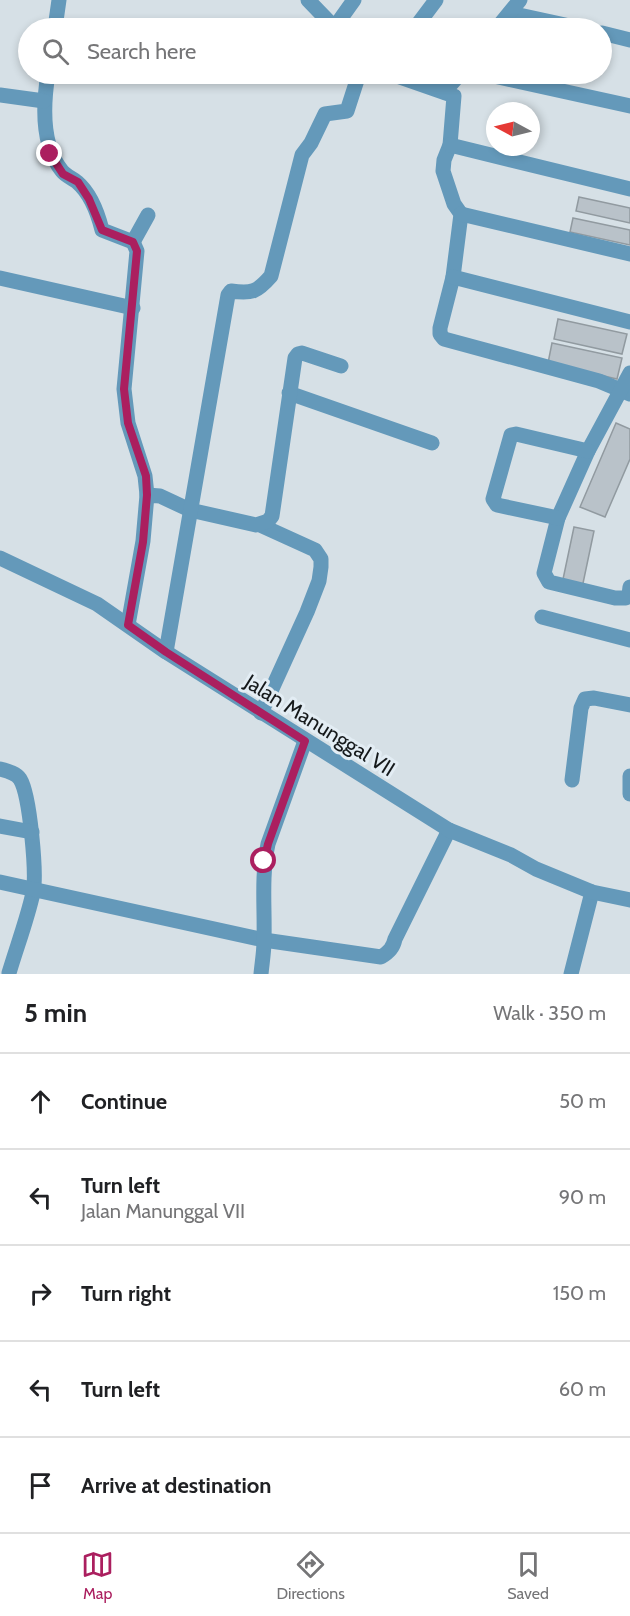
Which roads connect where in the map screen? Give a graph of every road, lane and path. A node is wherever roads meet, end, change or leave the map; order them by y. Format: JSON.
{"nodes":[{"id":1,"x":59,"y":0,"type":"edge"},
{"id":2,"x":308,"y":0,"type":"edge"},
{"id":3,"x":354,"y":0,"type":"edge"},
{"id":4,"x":436,"y":0,"type":"edge"},
{"id":5,"x":520,"y":0,"type":"edge"},
{"id":6,"x":510,"y":13,"type":"junction"},
{"id":7,"x":56,"y":18,"type":"edge"},
{"id":8,"x":325,"y":18,"type":"edge"},
{"id":9,"x":342,"y":18,"type":"edge"},
{"id":10,"x":422,"y":18,"type":"edge"},
{"id":11,"x":506,"y":18,"type":"edge"},
{"id":12,"x":533,"y":18,"type":"edge"},
{"id":13,"x":612,"y":36,"type":"edge"},
{"id":14,"x":630,"y":40,"type":"edge"},
{"id":15,"x":47,"y":84,"type":"edge"},
{"id":16,"x":356,"y":84,"type":"edge"},
{"id":17,"x":420,"y":84,"type":"edge"},
{"id":18,"x":454,"y":84,"type":"edge"},
{"id":19,"x":530,"y":84,"type":"edge"},
{"id":20,"x":449,"y":94,"type":"junction"},
{"id":21,"x":0,"y":95,"type":"edge"},
{"id":22,"x":44,"y":101,"type":"junction"},
{"id":23,"x":630,"y":106,"type":"edge"},
{"id":24,"x":450,"y":145,"type":"junction"},
{"id":25,"x":630,"y":189,"type":"edge"},
{"id":26,"x":148,"y":214,"type":"dead end"},
{"id":27,"x":461,"y":214,"type":"junction"},
{"id":28,"x":133,"y":242,"type":"junction"},
{"id":29,"x":630,"y":254,"type":"edge"},
{"id":30,"x":453,"y":277,"type":"junction"},
{"id":31,"x":0,"y":278,"type":"edge"},
{"id":32,"x":132,"y":308,"type":"junction"},
{"id":33,"x":630,"y":322,"type":"edge"},
{"id":34,"x":341,"y":366,"type":"dead end"},
{"id":35,"x":630,"y":374,"type":"edge"},
{"id":36,"x":626,"y":392,"type":"edge"},
{"id":37,"x":290,"y":393,"type":"junction"},
{"id":38,"x":432,"y":443,"type":"dead end"},
{"id":39,"x":588,"y":451,"type":"junction"},
{"id":40,"x":147,"y":495,"type":"junction"},
{"id":41,"x":190,"y":510,"type":"junction"},
{"id":42,"x":558,"y":518,"type":"junction"},
{"id":43,"x":260,"y":525,"type":"junction"},
{"id":44,"x":0,"y":558,"type":"edge"},
{"id":45,"x":630,"y":587,"type":"edge"},
{"id":46,"x":542,"y":617,"type":"dead end"},
{"id":47,"x":128,"y":625,"type":"junction"},
{"id":48,"x":630,"y":640,"type":"edge"},
{"id":49,"x":166,"y":652,"type":"junction"},
{"id":50,"x":630,"y":705,"type":"edge"},
{"id":51,"x":261,"y":713,"type":"junction"},
{"id":52,"x":305,"y":741,"type":"junction"},
{"id":53,"x":0,"y":769,"type":"edge"},
{"id":54,"x":630,"y":776,"type":"edge"},
{"id":55,"x":572,"y":780,"type":"dead end"},
{"id":56,"x":630,"y":794,"type":"edge"},
{"id":57,"x":0,"y":825,"type":"edge"},
{"id":58,"x":449,"y":830,"type":"junction"},
{"id":59,"x":32,"y":832,"type":"junction"},
{"id":60,"x":0,"y":882,"type":"edge"},
{"id":61,"x":34,"y":891,"type":"junction"},
{"id":62,"x":592,"y":892,"type":"junction"},
{"id":63,"x":630,"y":900,"type":"edge"},
{"id":64,"x":264,"y":940,"type":"junction"},
{"id":65,"x":7,"y":972,"type":"edge"},
{"id":66,"x":261,"y":974,"type":"edge"},
{"id":67,"x":571,"y":974,"type":"edge"}],
"edges":[{"from":1,"to":7,"type":"street"},
{"from":2,"to":8,"type":"street"},
{"from":3,"to":9,"type":"street"},
{"from":4,"to":10,"type":"street"},
{"from":5,"to":6,"type":"street"},
{"from":6,"to":11,"type":"street"},
{"from":6,"to":12,"type":"street"},
{"from":13,"to":14,"type":"street"},
{"from":15,"to":22,"type":"street"},
{"from":16,"to":41,"type":"street"},
{"from":17,"to":20,"type":"street"},
{"from":18,"to":20,"type":"street"},
{"from":19,"to":23,"type":"street"},
{"from":20,"to":24,"type":"street"},
{"from":21,"to":22,"type":"street"},
{"from":22,"to":28,"type":"street"},
{"from":24,"to":25,"type":"street"},
{"from":24,"to":27,"type":"street"},
{"from":26,"to":28,"type":"street"},
{"from":27,"to":29,"type":"street"},
{"from":27,"to":30,"type":"street"},
{"from":28,"to":32,"type":"street"},
{"from":30,"to":33,"type":"street"},
{"from":30,"to":36,"type":"street"},
{"from":31,"to":32,"type":"street"},
{"from":32,"to":40,"type":"street"},
{"from":34,"to":37,"type":"street"},
{"from":35,"to":36,"type":"street"},
{"from":36,"to":39,"type":"street"},
{"from":37,"to":38,"type":"street"},
{"from":37,"to":43,"type":"street"},
{"from":39,"to":42,"type":"street"},
{"from":39,"to":42,"type":"street"},
{"from":40,"to":41,"type":"street"},
{"from":40,"to":47,"type":"street"},
{"from":41,"to":43,"type":"street"},
{"from":41,"to":49,"type":"street"},
{"from":42,"to":45,"type":"street"},
{"from":43,"to":51,"type":"street"},
{"from":44,"to":47,"type":"street","name":"Jalan Manunggal VII"},
{"from":46,"to":48,"type":"street"},
{"from":47,"to":49,"type":"street","name":"Jalan Manunggal VII"},
{"from":49,"to":51,"type":"street","name":"Jalan Manunggal VII"},
{"from":50,"to":55,"type":"street"},
{"from":51,"to":52,"type":"street","name":"Jalan Manunggal VII"},
{"from":52,"to":58,"type":"street","name":"Jalan Manunggal VII"},
{"from":52,"to":64,"type":"street"},
{"from":53,"to":59,"type":"street"},
{"from":54,"to":56,"type":"street"},
{"from":57,"to":59,"type":"street"},
{"from":58,"to":62,"type":"street","name":"Jalan Manunggal VII"},
{"from":58,"to":64,"type":"street"},
{"from":59,"to":61,"type":"street"},
{"from":60,"to":61,"type":"street"},
{"from":61,"to":64,"type":"street"},
{"from":61,"to":65,"type":"street"},
{"from":62,"to":63,"type":"street","name":"Jalan Manunggal VII"},
{"from":62,"to":67,"type":"street"},
{"from":64,"to":66,"type":"street"}]}
